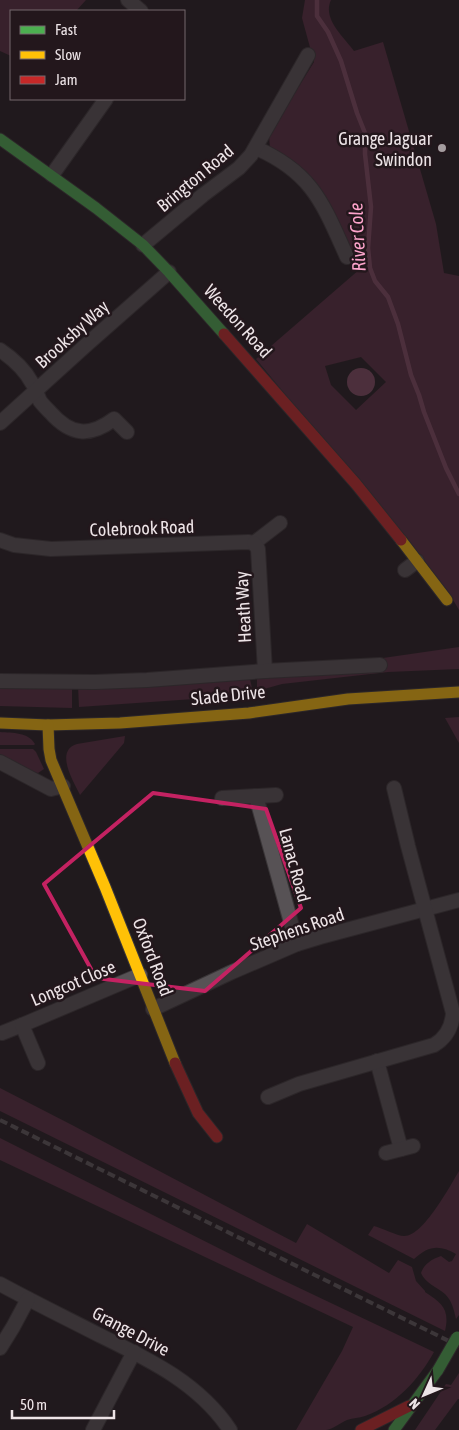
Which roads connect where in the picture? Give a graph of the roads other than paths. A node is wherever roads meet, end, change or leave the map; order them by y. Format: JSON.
{"nodes":[{"id":1,"x":128,"y":0,"type":"edge"},
{"id":2,"x":140,"y":10,"type":"edge"},
{"id":3,"x":308,"y":55,"type":"dead end"},
{"id":4,"x":105,"y":100,"type":"edge"},
{"id":5,"x":0,"y":139,"type":"edge"},
{"id":6,"x":256,"y":148,"type":"junction"},
{"id":7,"x":52,"y":175,"type":"junction"},
{"id":8,"x":143,"y":245,"type":"junction"},
{"id":9,"x":347,"y":256,"type":"dead end"},
{"id":10,"x":169,"y":272,"type":"junction"},
{"id":11,"x":0,"y":350,"type":"edge"},
{"id":12,"x":36,"y":391,"type":"junction"},
{"id":13,"x":0,"y":423,"type":"edge"},
{"id":14,"x":127,"y":432,"type":"dead end"},
{"id":15,"x":280,"y":523,"type":"dead end"},
{"id":16,"x":0,"y":540,"type":"edge"},
{"id":17,"x":254,"y":542,"type":"junction"},
{"id":18,"x":417,"y":561,"type":"junction"},
{"id":19,"x":405,"y":570,"type":"dead end"},
{"id":20,"x":447,"y":600,"type":"dead end"},
{"id":21,"x":380,"y":664,"type":"dead end"},
{"id":22,"x":266,"y":670,"type":"junction"},
{"id":23,"x":0,"y":681,"type":"edge"},
{"id":24,"x":459,"y":692,"type":"edge"},
{"id":25,"x":0,"y":723,"type":"edge"},
{"id":26,"x":48,"y":725,"type":"junction"},
{"id":27,"x":0,"y":762,"type":"edge"},
{"id":28,"x":63,"y":786,"type":"junction"},
{"id":29,"x":394,"y":788,"type":"dead end"},
{"id":30,"x":276,"y":795,"type":"dead end"},
{"id":31,"x":256,"y":796,"type":"junction"},
{"id":32,"x":222,"y":798,"type":"dead end"},
{"id":33,"x":459,"y":900,"type":"edge"},
{"id":34,"x":425,"y":909,"type":"junction"},
{"id":35,"x":297,"y":944,"type":"junction"},
{"id":36,"x":140,"y":975,"type":"junction"},
{"id":37,"x":153,"y":1009,"type":"junction"},
{"id":38,"x":22,"y":1025,"type":"junction"},
{"id":39,"x":2,"y":1033,"type":"dead end"},
{"id":40,"x":377,"y":1062,"type":"junction"},
{"id":41,"x":38,"y":1063,"type":"dead end"},
{"id":42,"x":268,"y":1097,"type":"dead end"},
{"id":43,"x":217,"y":1137,"type":"dead end"},
{"id":44,"x":386,"y":1153,"type":"dead end"},
{"id":45,"x":0,"y":1284,"type":"edge"},
{"id":46,"x":28,"y":1299,"type":"junction"},
{"id":47,"x":458,"y":1336,"type":"edge"},
{"id":48,"x":0,"y":1348,"type":"edge"},
{"id":49,"x":134,"y":1352,"type":"junction"},
{"id":50,"x":413,"y":1404,"type":"junction"},
{"id":51,"x":93,"y":1430,"type":"edge"},
{"id":52,"x":230,"y":1430,"type":"edge"},
{"id":53,"x":361,"y":1430,"type":"edge"},
{"id":54,"x":394,"y":1430,"type":"edge"}],
"edges":[{"from":1,"to":2,"type":"street"},
{"from":3,"to":6,"type":"street","name":"Brington Road"},
{"from":4,"to":7,"type":"street"},
{"from":5,"to":7,"type":"street","name":"Weedon Road"},
{"from":6,"to":8,"type":"street","name":"Brington Road"},
{"from":6,"to":9,"type":"street"},
{"from":7,"to":8,"type":"street","name":"Weedon Road"},
{"from":8,"to":10,"type":"street","name":"Weedon Road"},
{"from":10,"to":12,"type":"street","name":"Brooksby Way"},
{"from":10,"to":18,"type":"street","name":"Weedon Road"},
{"from":11,"to":12,"type":"street"},
{"from":12,"to":13,"type":"street","name":"Brooksby Way"},
{"from":12,"to":14,"type":"street"},
{"from":15,"to":17,"type":"street"},
{"from":16,"to":17,"type":"street","name":"Colebrook Road"},
{"from":17,"to":22,"type":"street","name":"Heath Way"},
{"from":18,"to":19,"type":"street"},
{"from":18,"to":20,"type":"street","name":"Weedon Road"},
{"from":21,"to":22,"type":"street","name":"Slade Drive"},
{"from":22,"to":23,"type":"street","name":"Slade Drive"},
{"from":24,"to":26,"type":"street","name":"Slade Drive"},
{"from":25,"to":26,"type":"street","name":"Slade Drive"},
{"from":26,"to":28,"type":"street","name":"Oxford Road"},
{"from":27,"to":28,"type":"street"},
{"from":28,"to":36,"type":"street","name":"Oxford Road"},
{"from":29,"to":34,"type":"street"},
{"from":30,"to":31,"type":"street"},
{"from":31,"to":32,"type":"street"},
{"from":31,"to":35,"type":"street","name":"Lanac Road"},
{"from":33,"to":34,"type":"street","name":"Stephens Road"},
{"from":34,"to":35,"type":"street","name":"Stephens Road"},
{"from":34,"to":40,"type":"street"},
{"from":35,"to":37,"type":"street","name":"Stephens Road"},
{"from":36,"to":37,"type":"street","name":"Oxford Road"},
{"from":36,"to":38,"type":"street","name":"Longcot Close"},
{"from":37,"to":43,"type":"street","name":"Oxford Road"},
{"from":38,"to":39,"type":"street","name":"Longcot Close"},
{"from":38,"to":41,"type":"street","name":"Longcot Close"},
{"from":40,"to":42,"type":"street"},
{"from":40,"to":44,"type":"street"},
{"from":45,"to":46,"type":"street","name":"Grange Drive"},
{"from":46,"to":48,"type":"street"},
{"from":46,"to":49,"type":"street","name":"Grange Drive"},
{"from":47,"to":50,"type":"street","bridge":true},
{"from":49,"to":51,"type":"street"},
{"from":49,"to":52,"type":"street","name":"Grange Drive"},
{"from":50,"to":53,"type":"street"},
{"from":50,"to":54,"type":"street"}]}
